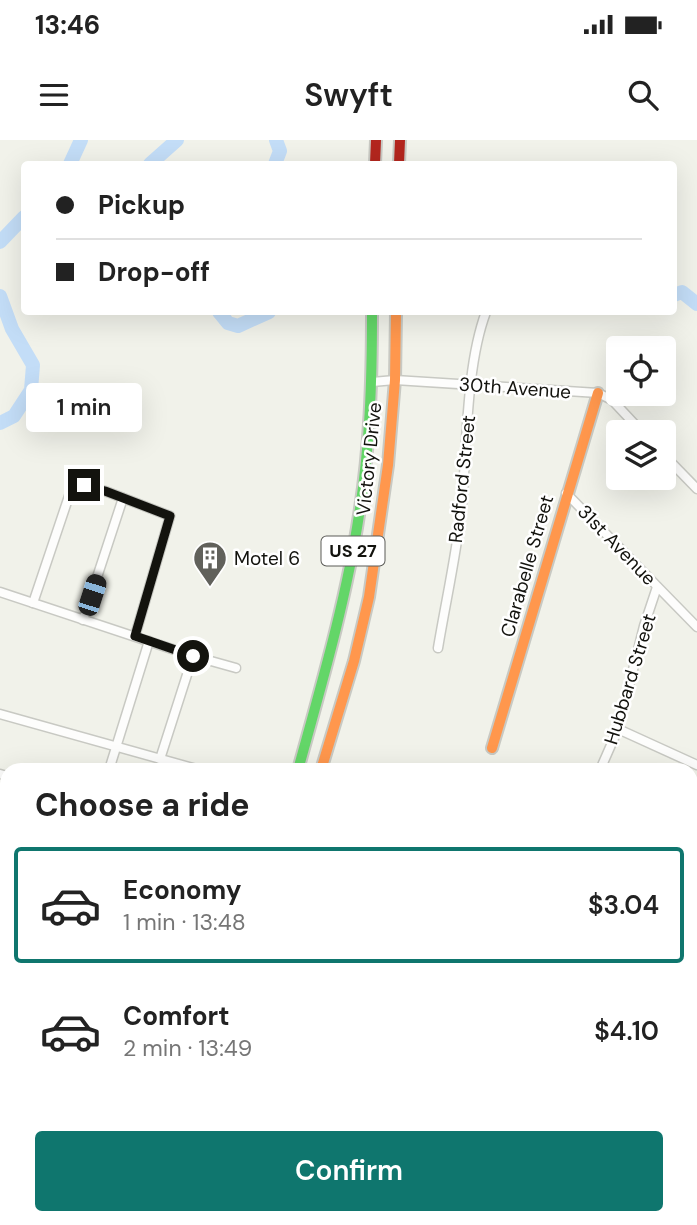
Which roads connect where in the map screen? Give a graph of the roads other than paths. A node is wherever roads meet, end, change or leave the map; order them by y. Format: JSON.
{"nodes":[{"id":1,"x":376,"y":140,"type":"edge"},
{"id":2,"x":400,"y":140,"type":"edge"},
{"id":3,"x":376,"y":161,"type":"edge"},
{"id":4,"x":400,"y":161,"type":"edge"},
{"id":5,"x":372,"y":315,"type":"edge"},
{"id":6,"x":396,"y":315,"type":"edge"},
{"id":7,"x":484,"y":315,"type":"edge"},
{"id":8,"x":395,"y":380,"type":"junction"},
{"id":9,"x":372,"y":382,"type":"junction"},
{"id":10,"x":472,"y":385,"type":"junction"},
{"id":11,"x":598,"y":393,"type":"junction"},
{"id":12,"x":631,"y":420,"type":"edge"},
{"id":13,"x":676,"y":467,"type":"edge"},
{"id":14,"x":697,"y":489,"type":"edge"},
{"id":15,"x":566,"y":493,"type":"junction"},
{"id":16,"x":123,"y":498,"type":"junction"},
{"id":17,"x":657,"y":587,"type":"junction"},
{"id":18,"x":0,"y":592,"type":"edge"},
{"id":19,"x":33,"y":603,"type":"junction"},
{"id":20,"x":83,"y":620,"type":"junction"},
{"id":21,"x":697,"y":627,"type":"edge"},
{"id":22,"x":135,"y":636,"type":"junction"},
{"id":23,"x":149,"y":641,"type":"junction"},
{"id":24,"x":438,"y":648,"type":"dead end"},
{"id":25,"x":193,"y":656,"type":"junction"},
{"id":26,"x":236,"y":667,"type":"dead end"},
{"id":27,"x":0,"y":714,"type":"edge"},
{"id":28,"x":618,"y":729,"type":"junction"},
{"id":29,"x":117,"y":746,"type":"junction"},
{"id":30,"x":492,"y":748,"type":"dead end"},
{"id":31,"x":160,"y":759,"type":"junction"},
{"id":32,"x":111,"y":763,"type":"edge"},
{"id":33,"x":175,"y":763,"type":"edge"},
{"id":34,"x":300,"y":763,"type":"edge"},
{"id":35,"x":323,"y":763,"type":"edge"},
{"id":36,"x":603,"y":763,"type":"edge"},
{"id":37,"x":693,"y":763,"type":"edge"}],
"edges":[{"from":1,"to":3,"type":"main road"},
{"from":2,"to":4,"type":"main road"},
{"from":5,"to":9,"type":"main road","name":"Victory Drive","number":"US 27"},
{"from":6,"to":8,"type":"main road","name":"Victory Drive","number":"US 27"},
{"from":7,"to":10,"type":"street","name":"Radford Street"},
{"from":8,"to":9,"type":"street","name":"30th Avenue"},
{"from":8,"to":10,"type":"street","name":"30th Avenue"},
{"from":8,"to":35,"type":"main road","name":"Victory Drive","number":"US 27"},
{"from":9,"to":34,"type":"main road","name":"Victory Drive","number":"US 27"},
{"from":10,"to":11,"type":"street","name":"30th Avenue"},
{"from":10,"to":24,"type":"street","name":"Radford Street"},
{"from":11,"to":12,"type":"street","name":"30th Avenue"},
{"from":11,"to":15,"type":"main road","name":"Clarabelle Street"},
{"from":13,"to":14,"type":"street"},
{"from":15,"to":17,"type":"street","name":"31st Avenue"},
{"from":15,"to":30,"type":"main road","name":"Clarabelle Street"},
{"from":16,"to":19,"type":"street"},
{"from":16,"to":20,"type":"street"},
{"from":16,"to":22,"type":"street"},
{"from":17,"to":21,"type":"street","name":"31st Avenue"},
{"from":17,"to":28,"type":"street","name":"Hubbard Street"},
{"from":18,"to":19,"type":"street"},
{"from":19,"to":20,"type":"street"},
{"from":20,"to":22,"type":"street"},
{"from":22,"to":23,"type":"street"},
{"from":23,"to":25,"type":"street"},
{"from":23,"to":29,"type":"street"},
{"from":25,"to":26,"type":"street"},
{"from":25,"to":31,"type":"street"},
{"from":27,"to":29,"type":"street"},
{"from":28,"to":36,"type":"street","name":"Hubbard Street"},
{"from":28,"to":37,"type":"street"},
{"from":29,"to":31,"type":"street"},
{"from":29,"to":32,"type":"street"},
{"from":31,"to":33,"type":"street"}]}
